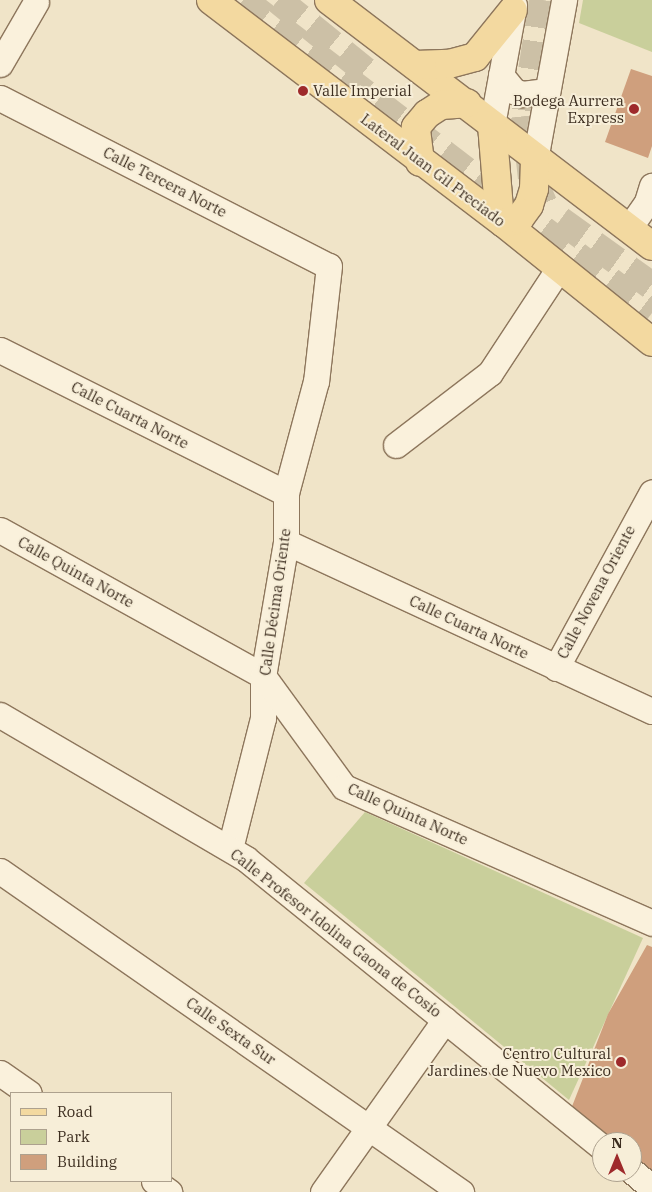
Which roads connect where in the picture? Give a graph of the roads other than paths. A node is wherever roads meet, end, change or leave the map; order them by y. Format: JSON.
{"nodes":[{"id":1,"x":211,"y":0,"type":"edge"},
{"id":2,"x":329,"y":0,"type":"edge"},
{"id":3,"x":564,"y":0,"type":"edge"},
{"id":4,"x":36,"y":2,"type":"dead end"},
{"id":5,"x":514,"y":5,"type":"edge"},
{"id":6,"x":0,"y":64,"type":"edge"},
{"id":7,"x":415,"y":65,"type":"junction"},
{"id":8,"x":501,"y":75,"type":"junction"},
{"id":9,"x":548,"y":91,"type":"junction"},
{"id":10,"x":0,"y":98,"type":"edge"},
{"id":11,"x":467,"y":102,"type":"junction"},
{"id":12,"x":492,"y":125,"type":"junction"},
{"id":13,"x":535,"y":160,"type":"junction"},
{"id":14,"x":420,"y":162,"type":"junction"},
{"id":15,"x":652,"y":186,"type":"edge"},
{"id":16,"x":502,"y":222,"type":"junction"},
{"id":17,"x":629,"y":228,"type":"junction"},
{"id":18,"x":652,"y":246,"type":"edge"},
{"id":19,"x":329,"y":266,"type":"joint"},
{"id":20,"x":559,"y":268,"type":"junction"},
{"id":21,"x":652,"y":342,"type":"edge"},
{"id":22,"x":0,"y":350,"type":"edge"},
{"id":23,"x":396,"y":444,"type":"dead end"},
{"id":24,"x":652,"y":492,"type":"edge"},
{"id":25,"x":286,"y":493,"type":"junction"},
{"id":26,"x":0,"y":530,"type":"edge"},
{"id":27,"x":286,"y":542,"type":"junction"},
{"id":28,"x":556,"y":668,"type":"junction"},
{"id":29,"x":263,"y":676,"type":"junction"},
{"id":30,"x":652,"y":711,"type":"edge"},
{"id":31,"x":0,"y":715,"type":"edge"},
{"id":32,"x":230,"y":848,"type":"junction"},
{"id":33,"x":0,"y":871,"type":"edge"},
{"id":34,"x":652,"y":923,"type":"edge"},
{"id":35,"x":445,"y":1020,"type":"junction"},
{"id":36,"x":0,"y":1073,"type":"edge"},
{"id":37,"x":28,"y":1092,"type":"edge"},
{"id":38,"x":369,"y":1127,"type":"junction"},
{"id":39,"x":592,"y":1139,"type":"edge"},
{"id":40,"x":642,"y":1180,"type":"edge"},
{"id":41,"x":155,"y":1182,"type":"edge"},
{"id":42,"x":652,"y":1188,"type":"edge"},
{"id":43,"x":170,"y":1192,"type":"edge"},
{"id":44,"x":323,"y":1192,"type":"edge"},
{"id":45,"x":461,"y":1192,"type":"edge"}],
"edges":[{"from":1,"to":14,"type":"main road","name":"Lateral Juan Gil Preciado"},
{"from":2,"to":7,"type":"main road"},
{"from":3,"to":9,"type":"street"},
{"from":4,"to":6,"type":"street"},
{"from":5,"to":7,"type":"main road"},
{"from":5,"to":8,"type":"street"},
{"from":7,"to":11,"type":"main road"},
{"from":8,"to":9,"type":"street"},
{"from":8,"to":12,"type":"street"},
{"from":9,"to":13,"type":"street"},
{"from":10,"to":19,"type":"street","name":"Calle Tercera Norte"},
{"from":11,"to":12,"type":"main road"},
{"from":11,"to":14,"type":"main road"},
{"from":12,"to":13,"type":"main road"},
{"from":12,"to":16,"type":"main road"},
{"from":13,"to":16,"type":"main road"},
{"from":13,"to":17,"type":"main road"},
{"from":14,"to":16,"type":"main road","name":"Lateral Juan Gil Preciado"},
{"from":15,"to":17,"type":"street"},
{"from":16,"to":20,"type":"main road","name":"Lateral Juan Gil Preciado"},
{"from":17,"to":18,"type":"main road"},
{"from":19,"to":25,"type":"street","name":"Calle Décima Oriente"},
{"from":20,"to":21,"type":"main road","name":"Lateral Juan Gil Preciado"},
{"from":20,"to":23,"type":"street"},
{"from":22,"to":25,"type":"street","name":"Calle Cuarta Norte"},
{"from":24,"to":28,"type":"street","name":"Calle Novena Oriente"},
{"from":25,"to":27,"type":"street","name":"Calle Décima Oriente"},
{"from":26,"to":29,"type":"street","name":"Calle Quinta Norte"},
{"from":27,"to":28,"type":"street","name":"Calle Cuarta Norte"},
{"from":27,"to":29,"type":"street","name":"Calle Décima Oriente"},
{"from":28,"to":30,"type":"street","name":"Calle Cuarta Norte"},
{"from":29,"to":32,"type":"street","name":"Calle Décima Oriente"},
{"from":29,"to":34,"type":"street","name":"Calle Quinta Norte"},
{"from":31,"to":32,"type":"street","name":"Calle Profesor Idolina Gaona de Cosío"},
{"from":32,"to":35,"type":"street","name":"Calle Profesor Idolina Gaona de Cosío"},
{"from":33,"to":38,"type":"street","name":"Calle Sexta Sur"},
{"from":35,"to":38,"type":"street"},
{"from":35,"to":39,"type":"street","name":"Calle Profesor Idolina Gaona de Cosío"},
{"from":36,"to":37,"type":"street"},
{"from":38,"to":44,"type":"street"},
{"from":38,"to":45,"type":"street","name":"Calle Sexta Sur"},
{"from":40,"to":42,"type":"street"},
{"from":41,"to":43,"type":"street"}]}
